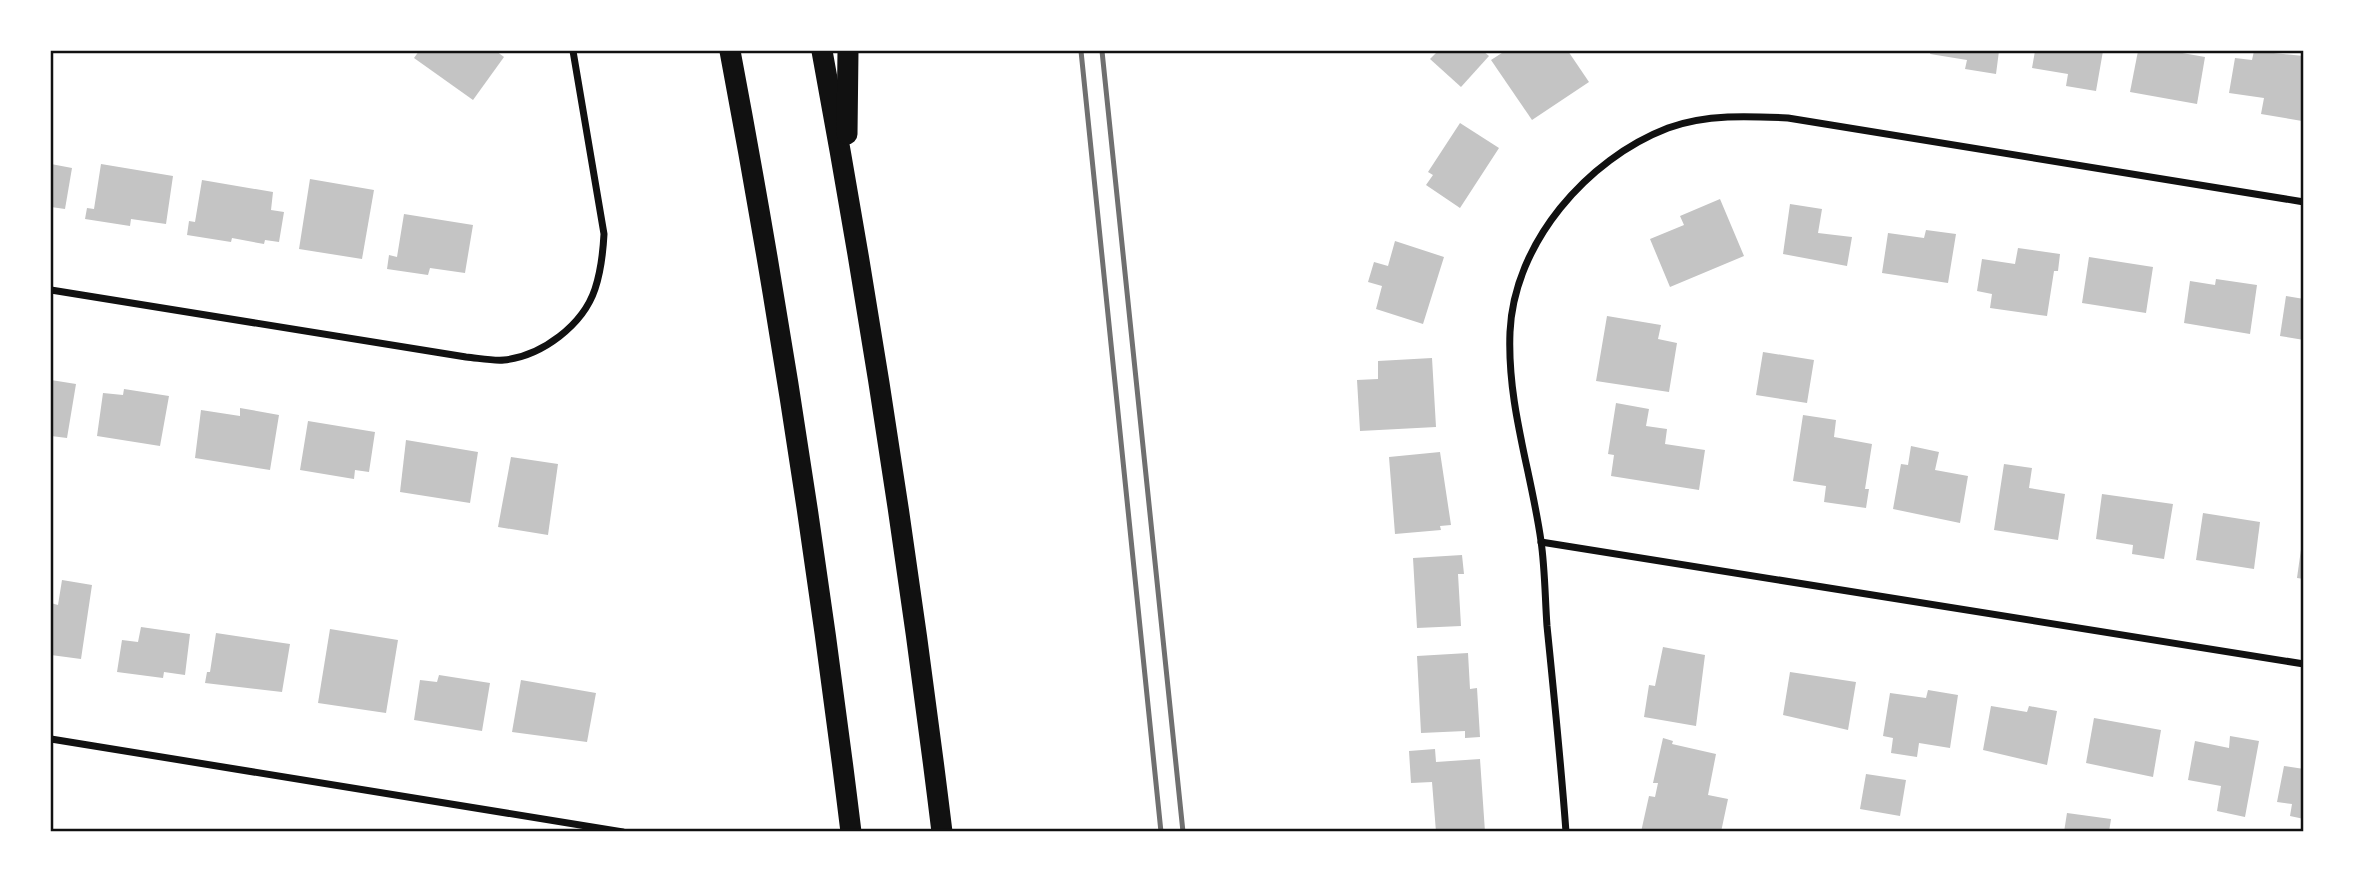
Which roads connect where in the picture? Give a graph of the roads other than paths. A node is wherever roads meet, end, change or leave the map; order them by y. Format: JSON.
{"nodes":[{"id":1,"x":573,"y":51,"type":"edge"},
{"id":2,"x":715,"y":51,"type":"edge"},
{"id":3,"x":730,"y":51,"type":"edge"},
{"id":4,"x":822,"y":51,"type":"edge"},
{"id":5,"x":848,"y":51,"type":"edge"},
{"id":6,"x":846,"y":181,"type":"junction"},
{"id":7,"x":758,"y":196,"type":"junction"},
{"id":8,"x":2304,"y":202,"type":"edge"},
{"id":9,"x":51,"y":290,"type":"edge"},
{"id":10,"x":1541,"y":542,"type":"junction"},
{"id":11,"x":2304,"y":664,"type":"edge"},
{"id":12,"x":51,"y":739,"type":"edge"},
{"id":13,"x":623,"y":832,"type":"edge"},
{"id":14,"x":851,"y":832,"type":"edge"},
{"id":15,"x":942,"y":832,"type":"edge"},
{"id":16,"x":1566,"y":832,"type":"edge"}],
"edges":[{"from":1,"to":9,"type":"street"},
{"from":2,"to":7,"type":"highway"},
{"from":3,"to":7,"type":"highway"},
{"from":4,"to":6,"type":"highway"},
{"from":5,"to":6,"type":"highway"},
{"from":6,"to":15,"type":"highway"},
{"from":7,"to":14,"type":"highway"},
{"from":8,"to":10,"type":"street"},
{"from":10,"to":11,"type":"street"},
{"from":10,"to":16,"type":"street"},
{"from":12,"to":13,"type":"street"}]}
